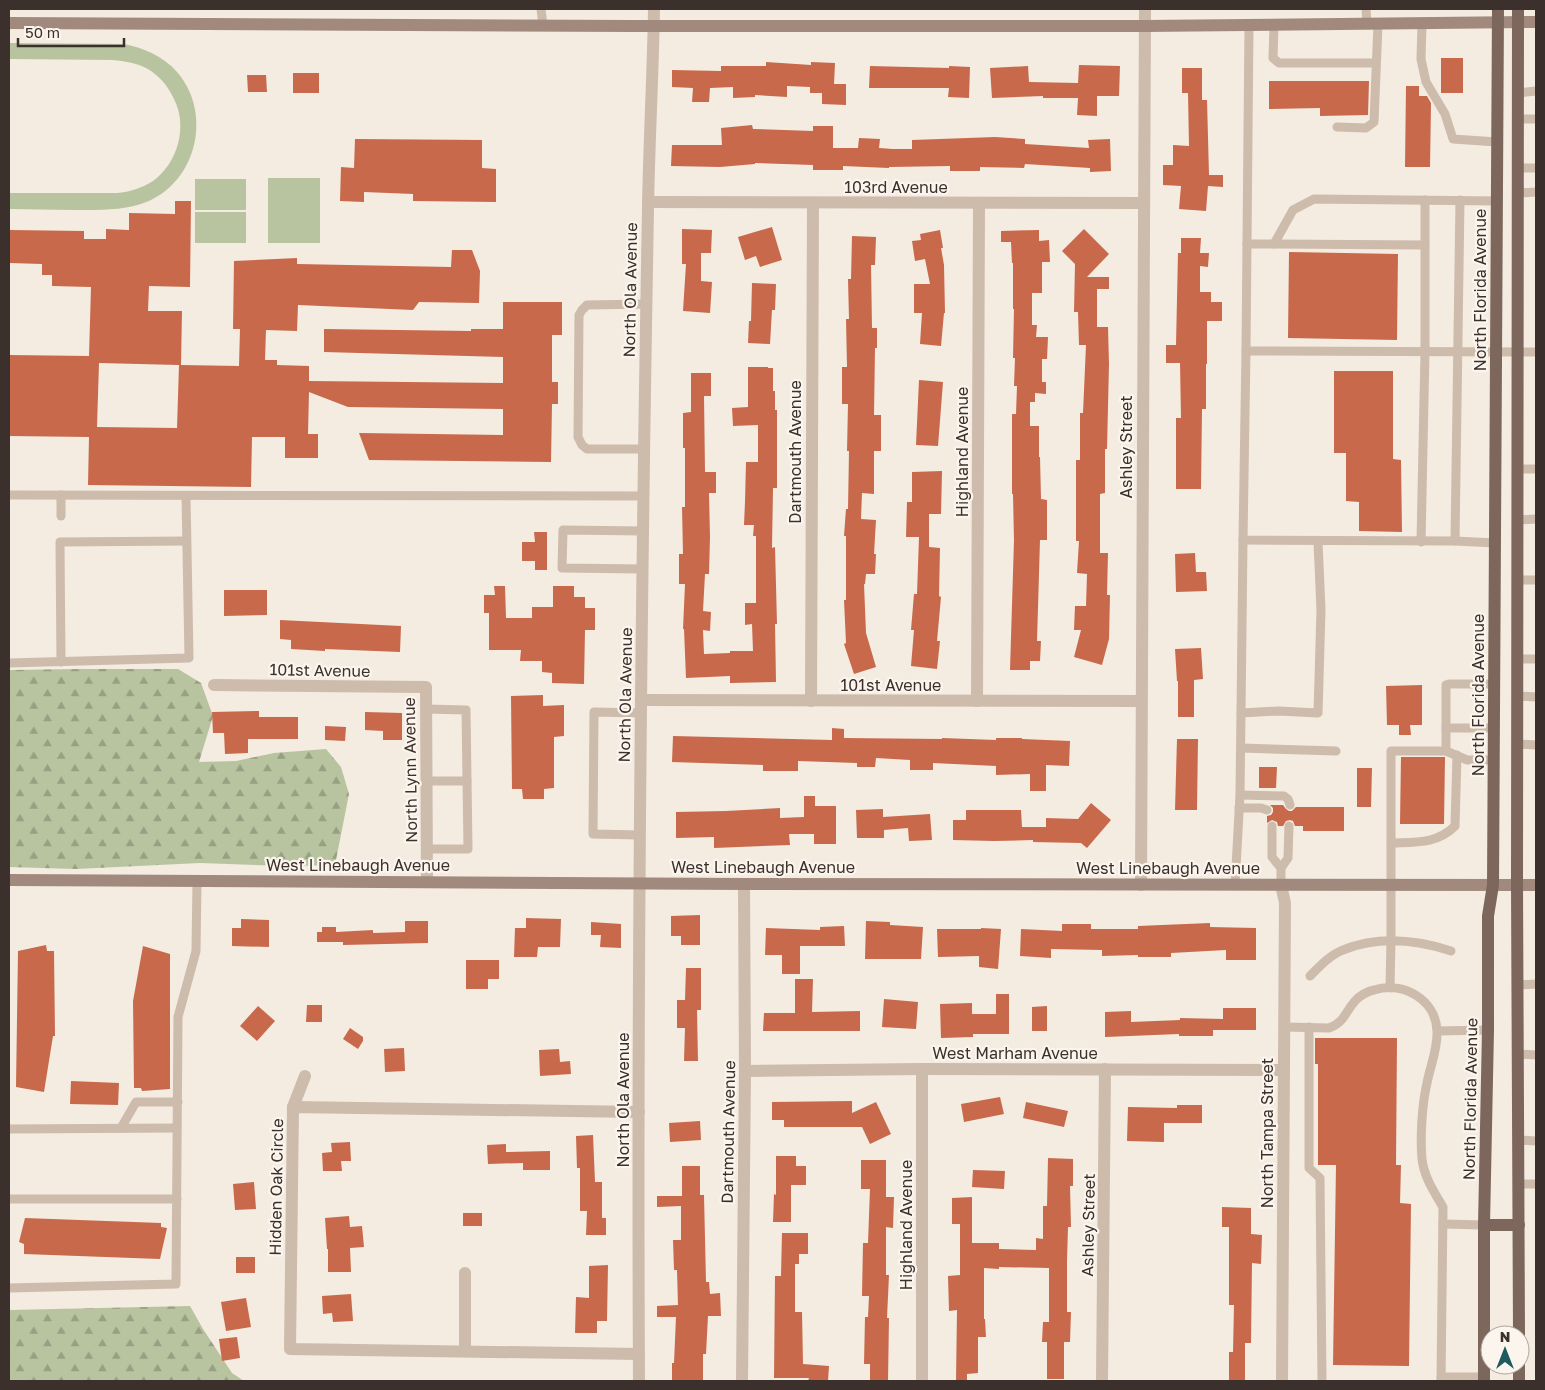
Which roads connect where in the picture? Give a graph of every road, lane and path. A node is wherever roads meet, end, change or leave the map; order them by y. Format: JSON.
{"nodes":[{"id":1,"x":541,"y":9,"type":"edge"},
{"id":2,"x":654,"y":9,"type":"edge"},
{"id":3,"x":1146,"y":9,"type":"edge"},
{"id":4,"x":1366,"y":9,"type":"edge"},
{"id":5,"x":1498,"y":9,"type":"edge"},
{"id":6,"x":1518,"y":9,"type":"edge"},
{"id":7,"x":1498,"y":22,"type":"junction"},
{"id":8,"x":1518,"y":22,"type":"junction"},
{"id":9,"x":1536,"y":22,"type":"edge"},
{"id":10,"x":9,"y":23,"type":"edge"},
{"id":11,"x":1422,"y":23,"type":"junction"},
{"id":12,"x":1372,"y":24,"type":"junction"},
{"id":13,"x":1249,"y":25,"type":"junction"},
{"id":14,"x":1274,"y":25,"type":"junction"},
{"id":15,"x":543,"y":26,"type":"junction"},
{"id":16,"x":654,"y":26,"type":"junction"},
{"id":17,"x":1145,"y":26,"type":"junction"},
{"id":18,"x":1375,"y":63,"type":"junction"},
{"id":19,"x":1536,"y":91,"type":"edge"},
{"id":20,"x":1518,"y":93,"type":"junction"},
{"id":21,"x":1518,"y":119,"type":"junction"},
{"id":22,"x":1536,"y":119,"type":"edge"},
{"id":23,"x":1337,"y":127,"type":"dead end"},
{"id":24,"x":1497,"y":142,"type":"junction"},
{"id":25,"x":1518,"y":168,"type":"junction"},
{"id":26,"x":1536,"y":168,"type":"edge"},
{"id":27,"x":1536,"y":192,"type":"edge"},
{"id":28,"x":1518,"y":193,"type":"junction"},
{"id":29,"x":1425,"y":200,"type":"junction"},
{"id":30,"x":1460,"y":200,"type":"junction"},
{"id":31,"x":1497,"y":201,"type":"junction"},
{"id":32,"x":648,"y":202,"type":"junction"},
{"id":33,"x":813,"y":203,"type":"junction"},
{"id":34,"x":979,"y":203,"type":"junction"},
{"id":35,"x":1144,"y":203,"type":"junction"},
{"id":36,"x":1247,"y":244,"type":"junction"},
{"id":37,"x":1274,"y":244,"type":"junction"},
{"id":38,"x":1425,"y":245,"type":"junction"},
{"id":39,"x":646,"y":304,"type":"junction"},
{"id":40,"x":1246,"y":351,"type":"junction"},
{"id":41,"x":1425,"y":352,"type":"junction"},
{"id":42,"x":1458,"y":352,"type":"junction"},
{"id":43,"x":1496,"y":352,"type":"junction"},
{"id":44,"x":1518,"y":352,"type":"junction"},
{"id":45,"x":1536,"y":352,"type":"edge"},
{"id":46,"x":644,"y":449,"type":"junction"},
{"id":47,"x":1518,"y":469,"type":"junction"},
{"id":48,"x":1536,"y":469,"type":"edge"},
{"id":49,"x":9,"y":495,"type":"edge"},
{"id":50,"x":61,"y":495,"type":"junction"},
{"id":51,"x":186,"y":496,"type":"junction"},
{"id":52,"x":644,"y":496,"type":"junction"},
{"id":53,"x":61,"y":516,"type":"dead end"},
{"id":54,"x":1536,"y":519,"type":"edge"},
{"id":55,"x":1518,"y":520,"type":"junction"},
{"id":56,"x":644,"y":531,"type":"junction"},
{"id":57,"x":1243,"y":540,"type":"junction"},
{"id":58,"x":186,"y":541,"type":"junction"},
{"id":59,"x":1456,"y":541,"type":"junction"},
{"id":60,"x":1318,"y":542,"type":"junction"},
{"id":61,"x":1422,"y":542,"type":"junction"},
{"id":62,"x":1495,"y":543,"type":"junction"},
{"id":63,"x":1495,"y":563,"type":"junction"},
{"id":64,"x":1518,"y":563,"type":"junction"},
{"id":65,"x":643,"y":569,"type":"junction"},
{"id":66,"x":1518,"y":580,"type":"junction"},
{"id":67,"x":1536,"y":580,"type":"edge"},
{"id":68,"x":1518,"y":659,"type":"junction"},
{"id":69,"x":1536,"y":659,"type":"edge"},
{"id":70,"x":61,"y":662,"type":"junction"},
{"id":71,"x":9,"y":663,"type":"edge"},
{"id":72,"x":1494,"y":684,"type":"junction"},
{"id":73,"x":214,"y":685,"type":"dead end"},
{"id":74,"x":426,"y":687,"type":"joint"},
{"id":75,"x":1518,"y":696,"type":"junction"},
{"id":76,"x":1536,"y":697,"type":"edge"},
{"id":77,"x":810,"y":701,"type":"junction"},
{"id":78,"x":977,"y":701,"type":"junction"},
{"id":79,"x":1141,"y":701,"type":"junction"},
{"id":80,"x":641,"y":707,"type":"junction"},
{"id":81,"x":426,"y":709,"type":"junction"},
{"id":82,"x":1241,"y":713,"type":"junction"},
{"id":83,"x":1446,"y":728,"type":"junction"},
{"id":84,"x":1494,"y":728,"type":"junction"},
{"id":85,"x":1518,"y":744,"type":"junction"},
{"id":86,"x":1536,"y":744,"type":"edge"},
{"id":87,"x":1241,"y":748,"type":"junction"},
{"id":88,"x":1446,"y":750,"type":"junction"},
{"id":89,"x":1336,"y":751,"type":"dead end"},
{"id":90,"x":1457,"y":755,"type":"junction"},
{"id":91,"x":1494,"y":760,"type":"junction"},
{"id":92,"x":427,"y":781,"type":"junction"},
{"id":93,"x":467,"y":781,"type":"junction"},
{"id":94,"x":1240,"y":795,"type":"junction"},
{"id":95,"x":1290,"y":805,"type":"dead end"},
{"id":96,"x":1239,"y":808,"type":"junction"},
{"id":97,"x":1267,"y":810,"type":"dead end"},
{"id":98,"x":1272,"y":826,"type":"dead end"},
{"id":99,"x":1289,"y":826,"type":"dead end"},
{"id":100,"x":640,"y":835,"type":"junction"},
{"id":101,"x":1391,"y":843,"type":"junction"},
{"id":102,"x":427,"y":849,"type":"junction"},
{"id":103,"x":1281,"y":868,"type":"junction"},
{"id":104,"x":9,"y":880,"type":"edge"},
{"id":105,"x":198,"y":880,"type":"junction"},
{"id":106,"x":428,"y":882,"type":"junction"},
{"id":107,"x":639,"y":883,"type":"junction"},
{"id":108,"x":744,"y":884,"type":"junction"},
{"id":109,"x":1141,"y":885,"type":"junction"},
{"id":110,"x":1235,"y":885,"type":"junction"},
{"id":111,"x":1281,"y":885,"type":"junction"},
{"id":112,"x":1391,"y":885,"type":"junction"},
{"id":113,"x":1493,"y":885,"type":"junction"},
{"id":114,"x":1517,"y":885,"type":"junction"},
{"id":115,"x":1536,"y":885,"type":"edge"},
{"id":116,"x":1391,"y":940,"type":"junction"},
{"id":117,"x":1451,"y":950,"type":"dead end"},
{"id":118,"x":1310,"y":976,"type":"dead end"},
{"id":119,"x":1536,"y":984,"type":"edge"},
{"id":120,"x":1518,"y":985,"type":"junction"},
{"id":121,"x":1390,"y":988,"type":"junction"},
{"id":122,"x":1284,"y":1027,"type":"junction"},
{"id":123,"x":1309,"y":1027,"type":"junction"},
{"id":124,"x":1488,"y":1030,"type":"junction"},
{"id":125,"x":1438,"y":1031,"type":"junction"},
{"id":126,"x":1518,"y":1054,"type":"junction"},
{"id":127,"x":1536,"y":1055,"type":"edge"},
{"id":128,"x":922,"y":1069,"type":"junction"},
{"id":129,"x":1105,"y":1070,"type":"junction"},
{"id":130,"x":1284,"y":1070,"type":"junction"},
{"id":131,"x":745,"y":1071,"type":"junction"},
{"id":132,"x":305,"y":1076,"type":"dead end"},
{"id":133,"x":178,"y":1102,"type":"junction"},
{"id":134,"x":293,"y":1107,"type":"junction"},
{"id":135,"x":639,"y":1112,"type":"junction"},
{"id":136,"x":121,"y":1128,"type":"junction"},
{"id":137,"x":178,"y":1128,"type":"junction"},
{"id":138,"x":9,"y":1129,"type":"edge"},
{"id":139,"x":1518,"y":1140,"type":"junction"},
{"id":140,"x":1536,"y":1141,"type":"edge"},
{"id":141,"x":1518,"y":1184,"type":"junction"},
{"id":142,"x":1536,"y":1184,"type":"edge"},
{"id":143,"x":9,"y":1199,"type":"edge"},
{"id":144,"x":177,"y":1199,"type":"junction"},
{"id":145,"x":1443,"y":1224,"type":"junction"},
{"id":146,"x":1484,"y":1224,"type":"junction"},
{"id":147,"x":1519,"y":1225,"type":"junction"},
{"id":148,"x":465,"y":1273,"type":"dead end"},
{"id":149,"x":9,"y":1288,"type":"edge"},
{"id":150,"x":1519,"y":1325,"type":"edge"},
{"id":151,"x":465,"y":1351,"type":"junction"},
{"id":152,"x":639,"y":1354,"type":"junction"},
{"id":153,"x":1441,"y":1379,"type":"edge"},
{"id":154,"x":1484,"y":1379,"type":"edge"},
{"id":155,"x":639,"y":1381,"type":"edge"},
{"id":156,"x":742,"y":1381,"type":"edge"},
{"id":157,"x":922,"y":1381,"type":"edge"},
{"id":158,"x":1102,"y":1381,"type":"edge"},
{"id":159,"x":1282,"y":1381,"type":"edge"},
{"id":160,"x":1322,"y":1381,"type":"edge"}],
"edges":[{"from":1,"to":15,"type":"lane"},
{"from":2,"to":16,"type":"street","name":"North Ola Avenue"},
{"from":3,"to":17,"type":"street","name":"Ashley Street"},
{"from":4,"to":12,"type":"lane"},
{"from":5,"to":7,"type":"main road","name":"North Florida Avenue"},
{"from":6,"to":8,"type":"main road"},
{"from":7,"to":8,"type":"street"},
{"from":7,"to":11,"type":"street"},
{"from":7,"to":24,"type":"main road","name":"North Florida Avenue"},
{"from":8,"to":9,"type":"street"},
{"from":8,"to":20,"type":"main road"},
{"from":10,"to":15,"type":"street"},
{"from":11,"to":12,"type":"street"},
{"from":11,"to":24,"type":"lane"},
{"from":12,"to":14,"type":"street"},
{"from":12,"to":18,"type":"lane"},
{"from":13,"to":14,"type":"street"},
{"from":13,"to":17,"type":"street"},
{"from":13,"to":36,"type":"lane"},
{"from":14,"to":18,"type":"lane"},
{"from":15,"to":16,"type":"street"},
{"from":16,"to":17,"type":"street"},
{"from":16,"to":32,"type":"street","name":"North Ola Avenue"},
{"from":17,"to":35,"type":"street","name":"Ashley Street"},
{"from":18,"to":23,"type":"lane"},
{"from":19,"to":20,"type":"lane"},
{"from":20,"to":21,"type":"main road"},
{"from":21,"to":22,"type":"lane"},
{"from":21,"to":25,"type":"main road"},
{"from":24,"to":31,"type":"main road","name":"North Florida Avenue"},
{"from":25,"to":26,"type":"lane"},
{"from":25,"to":28,"type":"main road"},
{"from":27,"to":28,"type":"lane"},
{"from":28,"to":44,"type":"main road"},
{"from":29,"to":30,"type":"lane"},
{"from":29,"to":37,"type":"lane"},
{"from":29,"to":38,"type":"lane"},
{"from":30,"to":31,"type":"lane"},
{"from":30,"to":42,"type":"lane"},
{"from":31,"to":43,"type":"main road","name":"North Florida Avenue"},
{"from":32,"to":33,"type":"street","name":"103rd Avenue"},
{"from":32,"to":39,"type":"street","name":"North Ola Avenue"},
{"from":33,"to":34,"type":"street","name":"103rd Avenue"},
{"from":33,"to":77,"type":"street","name":"Dartmouth Avenue"},
{"from":34,"to":35,"type":"street","name":"103rd Avenue"},
{"from":34,"to":78,"type":"street","name":"Highland Avenue"},
{"from":35,"to":79,"type":"street","name":"Ashley Street"},
{"from":36,"to":37,"type":"lane"},
{"from":36,"to":40,"type":"lane"},
{"from":37,"to":38,"type":"lane"},
{"from":38,"to":41,"type":"lane"},
{"from":39,"to":46,"type":"street","name":"North Ola Avenue"},
{"from":39,"to":46,"type":"lane"},
{"from":40,"to":41,"type":"lane"},
{"from":40,"to":57,"type":"lane"},
{"from":41,"to":42,"type":"lane"},
{"from":41,"to":61,"type":"lane"},
{"from":42,"to":43,"type":"lane"},
{"from":42,"to":59,"type":"lane"},
{"from":43,"to":44,"type":"lane"},
{"from":43,"to":62,"type":"main road","name":"North Florida Avenue"},
{"from":44,"to":45,"type":"lane"},
{"from":44,"to":47,"type":"main road"},
{"from":46,"to":52,"type":"street","name":"North Ola Avenue"},
{"from":47,"to":48,"type":"lane"},
{"from":47,"to":55,"type":"main road"},
{"from":49,"to":50,"type":"lane"},
{"from":50,"to":51,"type":"lane"},
{"from":50,"to":53,"type":"lane"},
{"from":51,"to":52,"type":"lane"},
{"from":51,"to":58,"type":"lane"},
{"from":52,"to":56,"type":"street","name":"North Ola Avenue"},
{"from":54,"to":55,"type":"lane"},
{"from":55,"to":64,"type":"main road"},
{"from":56,"to":65,"type":"street","name":"North Ola Avenue"},
{"from":56,"to":65,"type":"lane"},
{"from":57,"to":60,"type":"lane"},
{"from":57,"to":82,"type":"lane"},
{"from":58,"to":70,"type":"lane"},
{"from":58,"to":70,"type":"lane"},
{"from":59,"to":61,"type":"lane"},
{"from":59,"to":62,"type":"lane"},
{"from":60,"to":61,"type":"lane"},
{"from":60,"to":82,"type":"lane"},
{"from":62,"to":63,"type":"main road","name":"North Florida Avenue"},
{"from":63,"to":64,"type":"main road"},
{"from":63,"to":72,"type":"main road","name":"North Florida Avenue"},
{"from":64,"to":66,"type":"main road"},
{"from":65,"to":80,"type":"street","name":"North Ola Avenue"},
{"from":66,"to":67,"type":"lane"},
{"from":66,"to":68,"type":"main road"},
{"from":68,"to":69,"type":"lane"},
{"from":68,"to":75,"type":"main road"},
{"from":70,"to":71,"type":"lane"},
{"from":72,"to":83,"type":"lane"},
{"from":72,"to":84,"type":"main road","name":"North Florida Avenue"},
{"from":73,"to":74,"type":"street","name":"101st Avenue"},
{"from":74,"to":81,"type":"street","name":"North Lynn Avenue"},
{"from":75,"to":76,"type":"lane"},
{"from":75,"to":85,"type":"main road"},
{"from":77,"to":78,"type":"street","name":"101st Avenue"},
{"from":77,"to":80,"type":"street","name":"101st Avenue"},
{"from":78,"to":79,"type":"street","name":"101st Avenue"},
{"from":79,"to":109,"type":"street","name":"Ashley Street"},
{"from":80,"to":100,"type":"street","name":"North Ola Avenue"},
{"from":80,"to":100,"type":"lane"},
{"from":81,"to":92,"type":"street","name":"North Lynn Avenue"},
{"from":81,"to":93,"type":"lane"},
{"from":82,"to":87,"type":"lane"},
{"from":83,"to":84,"type":"lane"},
{"from":83,"to":88,"type":"lane"},
{"from":84,"to":91,"type":"main road","name":"North Florida Avenue"},
{"from":85,"to":86,"type":"lane"},
{"from":85,"to":114,"type":"main road"},
{"from":87,"to":89,"type":"lane"},
{"from":87,"to":94,"type":"lane"},
{"from":88,"to":90,"type":"lane"},
{"from":88,"to":101,"type":"lane"},
{"from":90,"to":91,"type":"lane"},
{"from":90,"to":101,"type":"lane"},
{"from":91,"to":113,"type":"main road","name":"North Florida Avenue"},
{"from":92,"to":93,"type":"lane"},
{"from":92,"to":102,"type":"street","name":"North Lynn Avenue"},
{"from":93,"to":102,"type":"lane"},
{"from":94,"to":95,"type":"lane"},
{"from":94,"to":96,"type":"lane"},
{"from":96,"to":97,"type":"lane"},
{"from":96,"to":110,"type":"lane"},
{"from":98,"to":103,"type":"lane"},
{"from":99,"to":103,"type":"lane"},
{"from":100,"to":107,"type":"street","name":"North Ola Avenue"},
{"from":101,"to":112,"type":"lane"},
{"from":102,"to":106,"type":"street","name":"North Lynn Avenue"},
{"from":103,"to":111,"type":"lane"},
{"from":104,"to":105,"type":"street","name":"West Linebaugh Avenue"},
{"from":105,"to":106,"type":"street","name":"West Linebaugh Avenue"},
{"from":105,"to":133,"type":"lane"},
{"from":106,"to":107,"type":"street","name":"West Linebaugh Avenue"},
{"from":107,"to":108,"type":"street","name":"West Linebaugh Avenue"},
{"from":107,"to":135,"type":"street","name":"North Ola Avenue"},
{"from":108,"to":109,"type":"street","name":"West Linebaugh Avenue"},
{"from":108,"to":131,"type":"street","name":"Dartmouth Avenue"},
{"from":109,"to":110,"type":"street","name":"West Linebaugh Avenue"},
{"from":110,"to":111,"type":"street","name":"West Linebaugh Avenue"},
{"from":111,"to":112,"type":"street","name":"West Linebaugh Avenue"},
{"from":111,"to":122,"type":"street","name":"North Tampa Street"},
{"from":112,"to":113,"type":"street","name":"West Linebaugh Avenue"},
{"from":112,"to":116,"type":"lane"},
{"from":113,"to":114,"type":"street","name":"West Linebaugh Avenue"},
{"from":113,"to":124,"type":"main road","name":"North Florida Avenue"},
{"from":114,"to":115,"type":"street","name":"West Linebaugh Avenue"},
{"from":114,"to":120,"type":"main road"},
{"from":116,"to":117,"type":"lane"},
{"from":116,"to":118,"type":"lane"},
{"from":116,"to":121,"type":"lane"},
{"from":119,"to":120,"type":"lane"},
{"from":120,"to":126,"type":"main road"},
{"from":121,"to":123,"type":"lane"},
{"from":121,"to":125,"type":"lane"},
{"from":122,"to":123,"type":"lane"},
{"from":122,"to":130,"type":"street","name":"North Tampa Street"},
{"from":123,"to":160,"type":"lane"},
{"from":124,"to":125,"type":"lane"},
{"from":124,"to":146,"type":"main road","name":"North Florida Avenue"},
{"from":125,"to":145,"type":"lane"},
{"from":126,"to":127,"type":"lane"},
{"from":126,"to":139,"type":"main road"},
{"from":128,"to":129,"type":"street","name":"West Marham Avenue"},
{"from":128,"to":131,"type":"street","name":"West Marham Avenue"},
{"from":128,"to":157,"type":"street","name":"Highland Avenue"},
{"from":129,"to":130,"type":"street","name":"West Marham Avenue"},
{"from":129,"to":158,"type":"street","name":"Ashley Street"},
{"from":130,"to":159,"type":"street","name":"North Tampa Street"},
{"from":131,"to":156,"type":"street","name":"Dartmouth Avenue"},
{"from":132,"to":134,"type":"street"},
{"from":133,"to":136,"type":"lane"},
{"from":133,"to":137,"type":"lane"},
{"from":134,"to":135,"type":"street","name":"Hidden Oak Circle"},
{"from":134,"to":151,"type":"street","name":"Hidden Oak Circle"},
{"from":135,"to":152,"type":"street","name":"North Ola Avenue"},
{"from":136,"to":137,"type":"lane"},
{"from":136,"to":138,"type":"lane"},
{"from":137,"to":144,"type":"lane"},
{"from":139,"to":140,"type":"lane"},
{"from":139,"to":141,"type":"main road"},
{"from":141,"to":142,"type":"lane"},
{"from":141,"to":147,"type":"main road"},
{"from":143,"to":144,"type":"lane"},
{"from":144,"to":149,"type":"lane"},
{"from":145,"to":146,"type":"lane"},
{"from":145,"to":153,"type":"lane"},
{"from":146,"to":147,"type":"main road"},
{"from":146,"to":154,"type":"main road","name":"North Florida Avenue"},
{"from":147,"to":150,"type":"main road"},
{"from":148,"to":151,"type":"street"},
{"from":151,"to":152,"type":"street","name":"Hidden Oak Circle"},
{"from":152,"to":155,"type":"street","name":"North Ola Avenue"},
{"from":153,"to":154,"type":"lane"}]}
